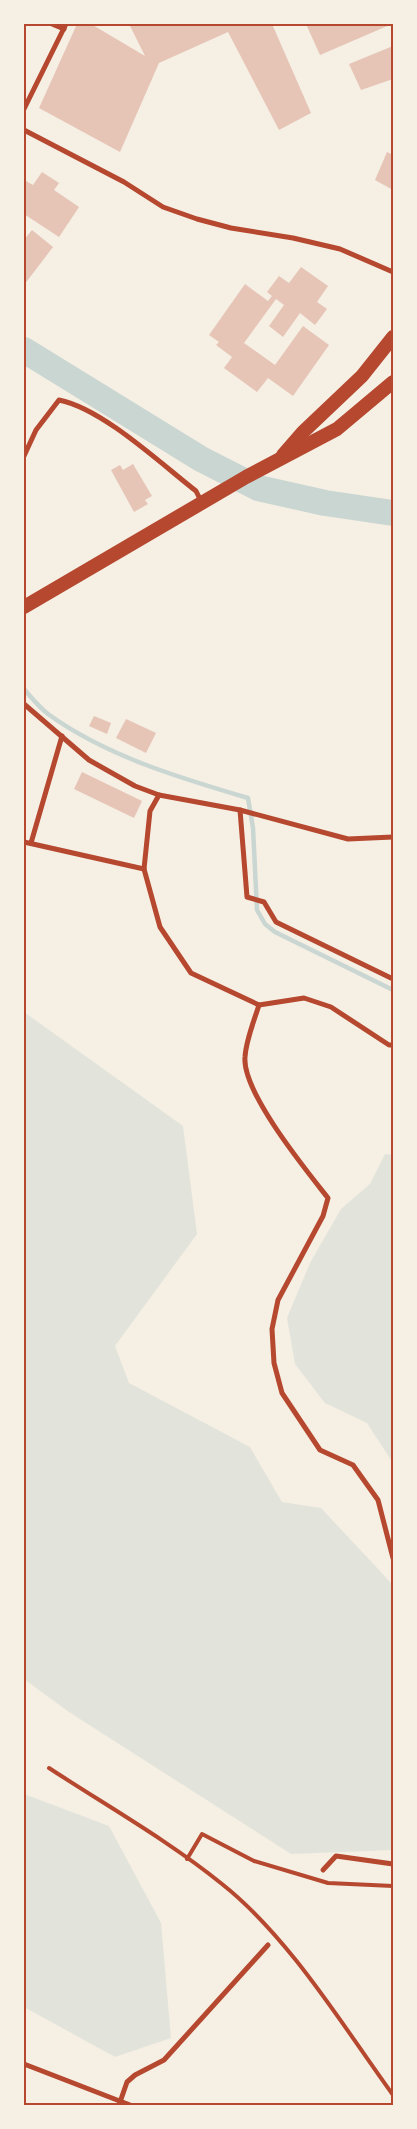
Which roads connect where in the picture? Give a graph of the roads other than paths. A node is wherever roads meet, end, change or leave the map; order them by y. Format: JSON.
{"nodes":[{"id":1,"x":52,"y":24,"type":"edge"},
{"id":2,"x":65,"y":26,"type":"edge"},
{"id":3,"x":24,"y":109,"type":"edge"},
{"id":4,"x":24,"y":130,"type":"edge"},
{"id":5,"x":393,"y":272,"type":"edge"},
{"id":6,"x":393,"y":337,"type":"edge"},
{"id":7,"x":393,"y":382,"type":"edge"},
{"id":8,"x":24,"y":456,"type":"edge"},
{"id":9,"x":281,"y":457,"type":"junction"},
{"id":10,"x":202,"y":503,"type":"junction"},
{"id":11,"x":24,"y":607,"type":"edge"},
{"id":12,"x":24,"y":704,"type":"edge"},
{"id":13,"x":62,"y":736,"type":"junction"},
{"id":14,"x":159,"y":795,"type":"junction"},
{"id":15,"x":240,"y":810,"type":"junction"},
{"id":16,"x":393,"y":837,"type":"edge"},
{"id":17,"x":24,"y":842,"type":"edge"},
{"id":18,"x":30,"y":843,"type":"junction"},
{"id":19,"x":144,"y":869,"type":"junction"},
{"id":20,"x":393,"y":980,"type":"edge"},
{"id":21,"x":259,"y":1005,"type":"junction"},
{"id":22,"x":393,"y":1045,"type":"edge"},
{"id":23,"x":393,"y":1558,"type":"edge"},
{"id":24,"x":50,"y":1768,"type":"dead end"},
{"id":25,"x":187,"y":1859,"type":"junction"},
{"id":26,"x":393,"y":1864,"type":"edge"},
{"id":27,"x":323,"y":1870,"type":"dead end"},
{"id":28,"x":393,"y":1886,"type":"edge"},
{"id":29,"x":268,"y":1945,"type":"dead end"},
{"id":30,"x":24,"y":2064,"type":"edge"},
{"id":31,"x":393,"y":2095,"type":"edge"},
{"id":32,"x":120,"y":2103,"type":"edge"},
{"id":33,"x":130,"y":2105,"type":"edge"}],
"edges":[{"from":1,"to":2,"type":"street"},
{"from":2,"to":3,"type":"street"},
{"from":4,"to":5,"type":"street"},
{"from":6,"to":9,"type":"highway"},
{"from":7,"to":9,"type":"highway"},
{"from":8,"to":10,"type":"street"},
{"from":9,"to":10,"type":"highway"},
{"from":10,"to":11,"type":"highway"},
{"from":12,"to":13,"type":"street"},
{"from":13,"to":14,"type":"street"},
{"from":13,"to":18,"type":"street"},
{"from":14,"to":15,"type":"street"},
{"from":14,"to":19,"type":"street"},
{"from":15,"to":16,"type":"street"},
{"from":15,"to":20,"type":"street"},
{"from":17,"to":18,"type":"street"},
{"from":18,"to":19,"type":"street"},
{"from":19,"to":21,"type":"street"},
{"from":21,"to":22,"type":"street"},
{"from":21,"to":23,"type":"street"},
{"from":24,"to":25,"type":"lane"},
{"from":25,"to":28,"type":"lane"},
{"from":25,"to":31,"type":"lane"},
{"from":26,"to":27,"type":"street"},
{"from":29,"to":32,"type":"street"},
{"from":30,"to":32,"type":"street"},
{"from":32,"to":33,"type":"street"}]}
